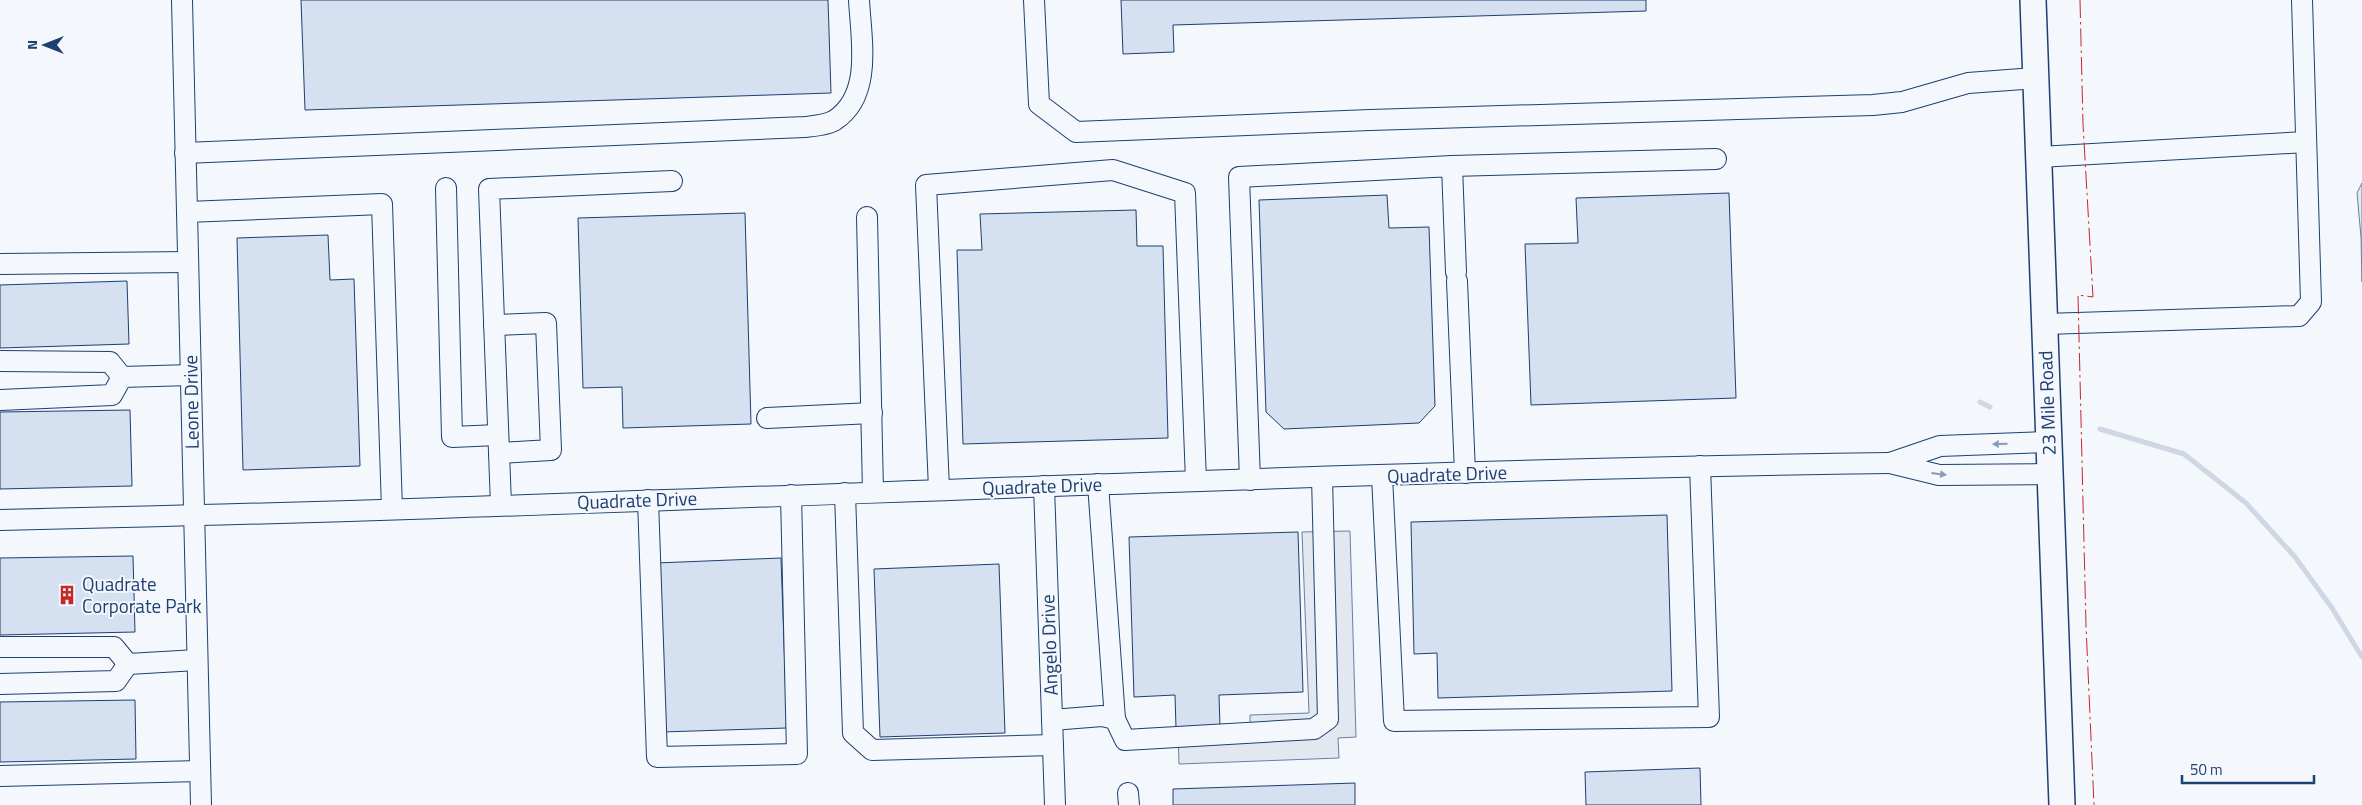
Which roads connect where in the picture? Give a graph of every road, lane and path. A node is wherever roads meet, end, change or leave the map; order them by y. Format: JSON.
{"nodes":[{"id":1,"x":182,"y":0,"type":"edge"},
{"id":2,"x":859,"y":0,"type":"edge"},
{"id":3,"x":1034,"y":0,"type":"edge"},
{"id":4,"x":2033,"y":0,"type":"edge"},
{"id":5,"x":2302,"y":0,"type":"edge"},
{"id":6,"x":2036,"y":78,"type":"junction"},
{"id":7,"x":2306,"y":142,"type":"junction"},
{"id":8,"x":185,"y":153,"type":"junction"},
{"id":9,"x":2039,"y":157,"type":"junction"},
{"id":10,"x":1716,"y":158,"type":"dead end"},
{"id":11,"x":1452,"y":166,"type":"junction"},
{"id":12,"x":672,"y":182,"type":"dead end"},
{"id":13,"x":446,"y":188,"type":"dead end"},
{"id":14,"x":187,"y":212,"type":"junction"},
{"id":15,"x":867,"y":217,"type":"dead end"},
{"id":16,"x":188,"y":262,"type":"junction"},
{"id":17,"x":0,"y":264,"type":"edge"},
{"id":18,"x":2045,"y":324,"type":"junction"},
{"id":19,"x":494,"y":325,"type":"junction"},
{"id":20,"x":0,"y":361,"type":"edge"},
{"id":21,"x":191,"y":376,"type":"junction"},
{"id":22,"x":122,"y":377,"type":"junction"},
{"id":23,"x":0,"y":400,"type":"edge"},
{"id":24,"x":872,"y":413,"type":"junction"},
{"id":25,"x":767,"y":418,"type":"dead end"},
{"id":26,"x":2048,"y":442,"type":"junction"},
{"id":27,"x":499,"y":444,"type":"junction"},
{"id":28,"x":1890,"y":463,"type":"junction"},
{"id":29,"x":1700,"y":466,"type":"junction"},
{"id":30,"x":1465,"y":473,"type":"junction"},
{"id":31,"x":2049,"y":474,"type":"junction"},
{"id":32,"x":1382,"y":476,"type":"junction"},
{"id":33,"x":1322,"y":478,"type":"junction"},
{"id":34,"x":1250,"y":480,"type":"junction"},
{"id":35,"x":1196,"y":481,"type":"junction"},
{"id":36,"x":1098,"y":484,"type":"junction"},
{"id":37,"x":1044,"y":486,"type":"junction"},
{"id":38,"x":939,"y":489,"type":"junction"},
{"id":39,"x":873,"y":492,"type":"junction"},
{"id":40,"x":845,"y":493,"type":"junction"},
{"id":41,"x":791,"y":495,"type":"junction"},
{"id":42,"x":648,"y":500,"type":"junction"},
{"id":43,"x":501,"y":505,"type":"junction"},
{"id":44,"x":392,"y":509,"type":"junction"},
{"id":45,"x":194,"y":516,"type":"junction"},
{"id":46,"x":0,"y":520,"type":"edge"},
{"id":47,"x":0,"y":647,"type":"edge"},
{"id":48,"x":197,"y":660,"type":"junction"},
{"id":49,"x":128,"y":664,"type":"junction"},
{"id":50,"x":0,"y":684,"type":"edge"},
{"id":51,"x":1115,"y":719,"type":"junction"},
{"id":52,"x":1052,"y":720,"type":"junction"},
{"id":53,"x":1053,"y":745,"type":"junction"},
{"id":54,"x":200,"y":771,"type":"junction"},
{"id":55,"x":0,"y":776,"type":"edge"},
{"id":56,"x":201,"y":805,"type":"edge"},
{"id":57,"x":1055,"y":805,"type":"edge"},
{"id":58,"x":2062,"y":805,"type":"edge"}],
"edges":[{"from":1,"to":8,"type":"street","name":"Leone Drive"},
{"from":2,"to":8,"type":"street"},
{"from":3,"to":6,"type":"street"},
{"from":4,"to":6,"type":"main road","name":"23 Mile Road"},
{"from":5,"to":7,"type":"street"},
{"from":6,"to":9,"type":"main road","name":"23 Mile Road"},
{"from":7,"to":9,"type":"street"},
{"from":7,"to":18,"type":"street"},
{"from":8,"to":14,"type":"street","name":"Leone Drive"},
{"from":9,"to":18,"type":"main road","name":"23 Mile Road"},
{"from":10,"to":11,"type":"street"},
{"from":11,"to":30,"type":"street"},
{"from":11,"to":34,"type":"street"},
{"from":12,"to":19,"type":"street"},
{"from":13,"to":27,"type":"street"},
{"from":14,"to":16,"type":"street","name":"Leone Drive"},
{"from":14,"to":44,"type":"street"},
{"from":15,"to":24,"type":"street"},
{"from":16,"to":17,"type":"street"},
{"from":16,"to":21,"type":"street","name":"Leone Drive"},
{"from":18,"to":26,"type":"main road","name":"23 Mile Road"},
{"from":19,"to":27,"type":"street"},
{"from":19,"to":27,"type":"street"},
{"from":20,"to":22,"type":"street"},
{"from":21,"to":22,"type":"street"},
{"from":21,"to":45,"type":"street","name":"Leone Drive"},
{"from":22,"to":23,"type":"street"},
{"from":24,"to":25,"type":"street"},
{"from":24,"to":39,"type":"street"},
{"from":26,"to":28,"type":"street","name":"Quadrate Drive","one_way":true},
{"from":26,"to":31,"type":"main road","name":"23 Mile Road"},
{"from":27,"to":43,"type":"street"},
{"from":28,"to":29,"type":"street","name":"Quadrate Drive"},
{"from":28,"to":31,"type":"street","name":"Quadrate Drive","one_way":true},
{"from":29,"to":30,"type":"street","name":"Quadrate Drive"},
{"from":29,"to":32,"type":"street"},
{"from":30,"to":32,"type":"street","name":"Quadrate Drive"},
{"from":31,"to":58,"type":"main road","name":"23 Mile Road"},
{"from":32,"to":33,"type":"street","name":"Quadrate Drive"},
{"from":33,"to":34,"type":"street","name":"Quadrate Drive"},
{"from":33,"to":51,"type":"street"},
{"from":34,"to":35,"type":"street","name":"Quadrate Drive"},
{"from":35,"to":36,"type":"street","name":"Quadrate Drive"},
{"from":35,"to":38,"type":"street"},
{"from":36,"to":37,"type":"street","name":"Quadrate Drive"},
{"from":36,"to":51,"type":"street"},
{"from":37,"to":38,"type":"street","name":"Quadrate Drive"},
{"from":37,"to":52,"type":"street","name":"Angelo Drive"},
{"from":38,"to":39,"type":"street","name":"Quadrate Drive"},
{"from":39,"to":40,"type":"street","name":"Quadrate Drive"},
{"from":40,"to":41,"type":"street","name":"Quadrate Drive"},
{"from":40,"to":53,"type":"street"},
{"from":41,"to":42,"type":"street","name":"Quadrate Drive"},
{"from":41,"to":42,"type":"street"},
{"from":42,"to":43,"type":"street","name":"Quadrate Drive"},
{"from":43,"to":44,"type":"street","name":"Quadrate Drive"},
{"from":44,"to":45,"type":"street","name":"Quadrate Drive"},
{"from":45,"to":46,"type":"street","name":"Quadrate Drive"},
{"from":45,"to":48,"type":"street","name":"Leone Drive"},
{"from":47,"to":49,"type":"street"},
{"from":48,"to":49,"type":"street"},
{"from":48,"to":54,"type":"street","name":"Leone Drive"},
{"from":49,"to":50,"type":"street"},
{"from":51,"to":52,"type":"street"},
{"from":52,"to":53,"type":"street","name":"Angelo Drive"},
{"from":53,"to":57,"type":"street","name":"Angelo Drive"},
{"from":54,"to":55,"type":"street"},
{"from":54,"to":56,"type":"street","name":"Leone Drive"}]}
